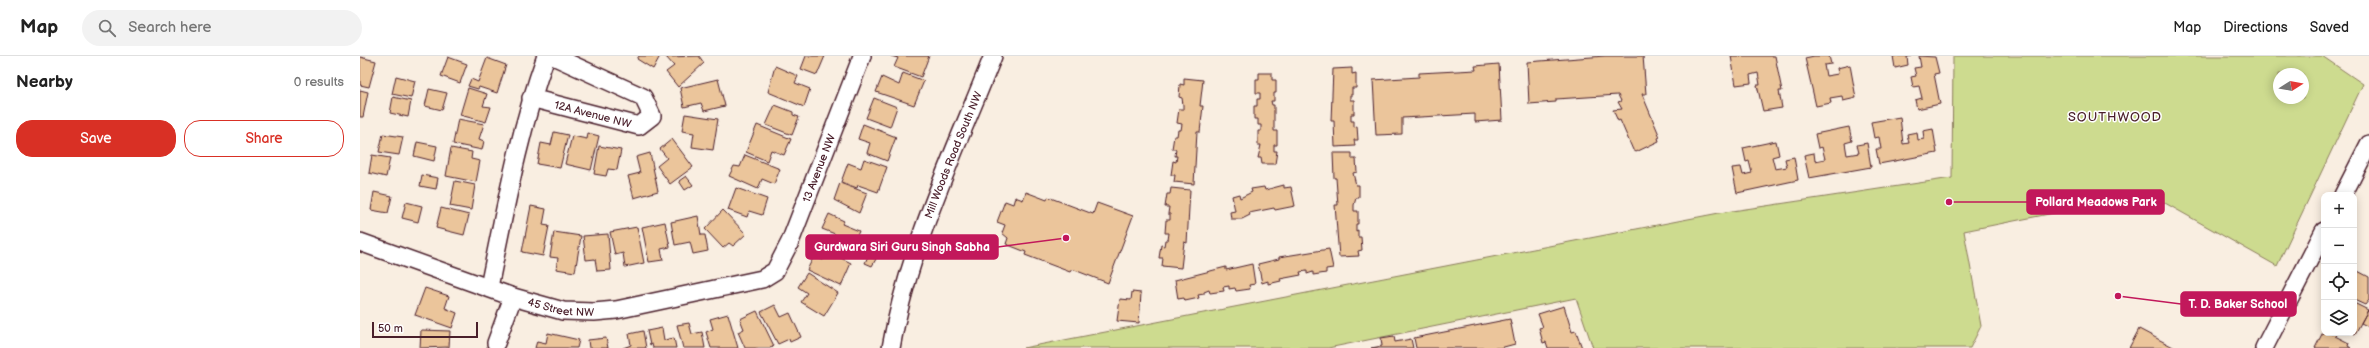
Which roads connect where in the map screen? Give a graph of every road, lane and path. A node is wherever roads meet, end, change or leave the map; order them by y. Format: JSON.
{"nodes":[{"id":1,"x":546,"y":56,"type":"edge"},
{"id":2,"x":553,"y":56,"type":"edge"},
{"id":3,"x":862,"y":56,"type":"edge"},
{"id":4,"x":993,"y":56,"type":"edge"},
{"id":5,"x":531,"y":98,"type":"junction"},
{"id":6,"x":2369,"y":144,"type":"edge"},
{"id":7,"x":2345,"y":192,"type":"edge"},
{"id":8,"x":2321,"y":237,"type":"edge"},
{"id":9,"x":360,"y":242,"type":"edge"},
{"id":10,"x":769,"y":275,"type":"joint"},
{"id":11,"x":489,"y":287,"type":"junction"},
{"id":12,"x":513,"y":297,"type":"junction"},
{"id":13,"x":496,"y":343,"type":"dead end"},
{"id":14,"x":891,"y":348,"type":"edge"},
{"id":15,"x":2264,"y":348,"type":"edge"}],
"edges":[{"from":1,"to":5,"type":"street"},
{"from":2,"to":5,"type":"street","name":"12A Avenue NW"},
{"from":3,"to":10,"type":"street","name":"13 Avenue NW"},
{"from":4,"to":14,"type":"street","name":"Mill Woods Road South NW"},
{"from":5,"to":11,"type":"street"},
{"from":6,"to":7,"type":"street"},
{"from":8,"to":15,"type":"street"},
{"from":9,"to":11,"type":"street","name":"45 Street NW"},
{"from":10,"to":12,"type":"street","name":"45 Street NW"},
{"from":11,"to":12,"type":"street","name":"45 Street NW"},
{"from":12,"to":13,"type":"street"}]}
